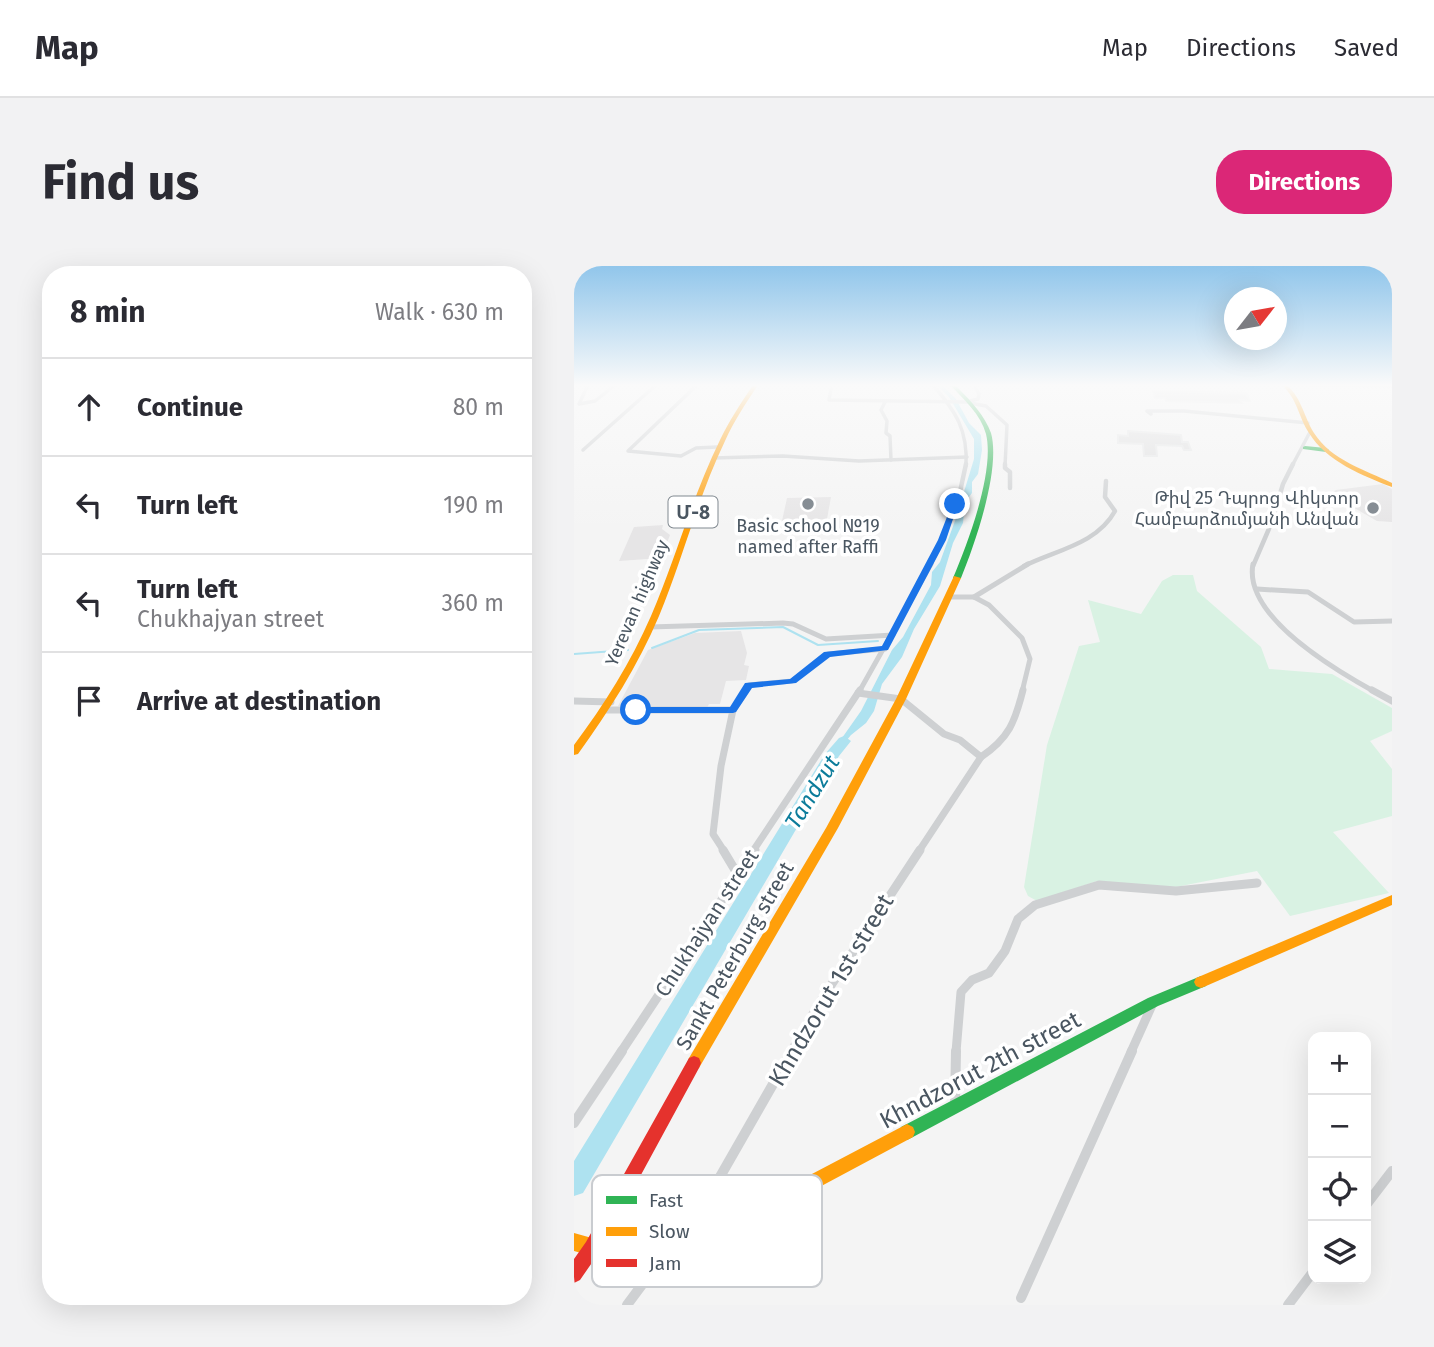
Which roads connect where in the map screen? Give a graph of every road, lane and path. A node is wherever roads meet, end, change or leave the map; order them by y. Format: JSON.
{"nodes":[{"id":1,"x":602,"y":433,"type":"edge"},
{"id":2,"x":647,"y":433,"type":"edge"},
{"id":3,"x":723,"y":433,"type":"edge"},
{"id":4,"x":887,"y":433,"type":"edge"},
{"id":5,"x":964,"y":433,"type":"edge"},
{"id":6,"x":988,"y":433,"type":"edge"},
{"id":7,"x":1007,"y":433,"type":"edge"},
{"id":8,"x":1307,"y":433,"type":"edge"},
{"id":9,"x":1314,"y":433,"type":"edge"},
{"id":10,"x":583,"y":450,"type":"dead end"},
{"id":11,"x":1328,"y":450,"type":"junction"},
{"id":12,"x":715,"y":452,"type":"junction"},
{"id":13,"x":1301,"y":452,"type":"junction"},
{"id":14,"x":967,"y":457,"type":"junction"},
{"id":15,"x":891,"y":460,"type":"junction"},
{"id":16,"x":1106,"y":481,"type":"dead end"},
{"id":17,"x":1392,"y":485,"type":"edge"},
{"id":18,"x":1010,"y":488,"type":"dead end"},
{"id":19,"x":1257,"y":589,"type":"junction"},
{"id":20,"x":950,"y":597,"type":"junction"},
{"id":21,"x":974,"y":597,"type":"junction"},
{"id":22,"x":1392,"y":621,"type":"edge"},
{"id":23,"x":650,"y":627,"type":"junction"},
{"id":24,"x":893,"y":635,"type":"junction"},
{"id":25,"x":885,"y":649,"type":"junction"},
{"id":26,"x":861,"y":693,"type":"junction"},
{"id":27,"x":901,"y":699,"type":"junction"},
{"id":28,"x":574,"y":701,"type":"edge"},
{"id":29,"x":1392,"y":701,"type":"edge"},
{"id":30,"x":609,"y":706,"type":"junction"},
{"id":31,"x":733,"y":710,"type":"junction"},
{"id":32,"x":574,"y":752,"type":"edge"},
{"id":33,"x":981,"y":757,"type":"junction"},
{"id":34,"x":738,"y":875,"type":"junction"},
{"id":35,"x":1257,"y":883,"type":"dead end"},
{"id":36,"x":1392,"y":900,"type":"edge"},
{"id":37,"x":1153,"y":1002,"type":"junction"},
{"id":38,"x":955,"y":1107,"type":"junction"},
{"id":39,"x":574,"y":1123,"type":"edge"},
{"id":40,"x":1392,"y":1171,"type":"edge"},
{"id":41,"x":632,"y":1175,"type":"edge"},
{"id":42,"x":721,"y":1175,"type":"edge"},
{"id":43,"x":822,"y":1178,"type":"edge"},
{"id":44,"x":1371,"y":1198,"type":"edge"},
{"id":45,"x":574,"y":1242,"type":"edge"},
{"id":46,"x":592,"y":1248,"type":"joint"},
{"id":47,"x":574,"y":1274,"type":"edge"},
{"id":48,"x":1308,"y":1279,"type":"edge"},
{"id":49,"x":640,"y":1287,"type":"edge"},
{"id":50,"x":1021,"y":1298,"type":"dead end"},
{"id":51,"x":627,"y":1305,"type":"edge"},
{"id":52,"x":1288,"y":1305,"type":"edge"}],
"edges":[{"from":1,"to":10,"type":"street"},
{"from":2,"to":12,"type":"street"},
{"from":3,"to":12,"type":"main road","name":"Yerevan highway","number":"Մ-8"},
{"from":4,"to":15,"type":"street"},
{"from":5,"to":14,"type":"street","name":"Chukhajyan street"},
{"from":6,"to":20,"type":"main road","name":"Sankt Peterburg street"},
{"from":7,"to":18,"type":"street"},
{"from":8,"to":13,"type":"street"},
{"from":9,"to":11,"type":"main road"},
{"from":11,"to":13,"type":"main road"},
{"from":11,"to":17,"type":"main road"},
{"from":12,"to":15,"type":"street"},
{"from":12,"to":23,"type":"main road","name":"Yerevan highway","number":"Մ-8"},
{"from":13,"to":19,"type":"street"},
{"from":14,"to":15,"type":"street"},
{"from":14,"to":24,"type":"street","name":"Chukhajyan street"},
{"from":16,"to":21,"type":"street"},
{"from":19,"to":22,"type":"street"},
{"from":19,"to":29,"type":"street"},
{"from":20,"to":21,"type":"street"},
{"from":20,"to":27,"type":"main road","name":"Sankt Peterburg street"},
{"from":21,"to":33,"type":"street"},
{"from":23,"to":24,"type":"street"},
{"from":23,"to":30,"type":"main road","name":"Yerevan highway","number":"Մ-8"},
{"from":24,"to":25,"type":"street","name":"Chukhajyan street"},
{"from":25,"to":26,"type":"street","name":"Chukhajyan street"},
{"from":25,"to":31,"type":"street"},
{"from":26,"to":27,"type":"street"},
{"from":26,"to":34,"type":"street","name":"Chukhajyan street"},
{"from":27,"to":33,"type":"street"},
{"from":27,"to":41,"type":"main road","name":"Sankt Peterburg street"},
{"from":28,"to":30,"type":"street"},
{"from":30,"to":31,"type":"street"},
{"from":30,"to":32,"type":"main road","name":"Yerevan highway","number":"Մ-8"},
{"from":31,"to":34,"type":"street"},
{"from":33,"to":42,"type":"street","name":"Khndzorut 1st street"},
{"from":34,"to":39,"type":"street","name":"Chukhajyan street"},
{"from":35,"to":38,"type":"street"},
{"from":36,"to":37,"type":"main road","name":"Khndzorut 2th street"},
{"from":37,"to":38,"type":"main road","name":"Khndzorut 2th street"},
{"from":37,"to":50,"type":"street"},
{"from":38,"to":43,"type":"main road","name":"Khndzorut 2th street"},
{"from":40,"to":44,"type":"street"},
{"from":45,"to":46,"type":"main road"},
{"from":46,"to":47,"type":"main road","name":"Sankt Peterburg street"},
{"from":48,"to":52,"type":"street"},
{"from":49,"to":51,"type":"street","name":"Khndzorut 1st street"}]}
